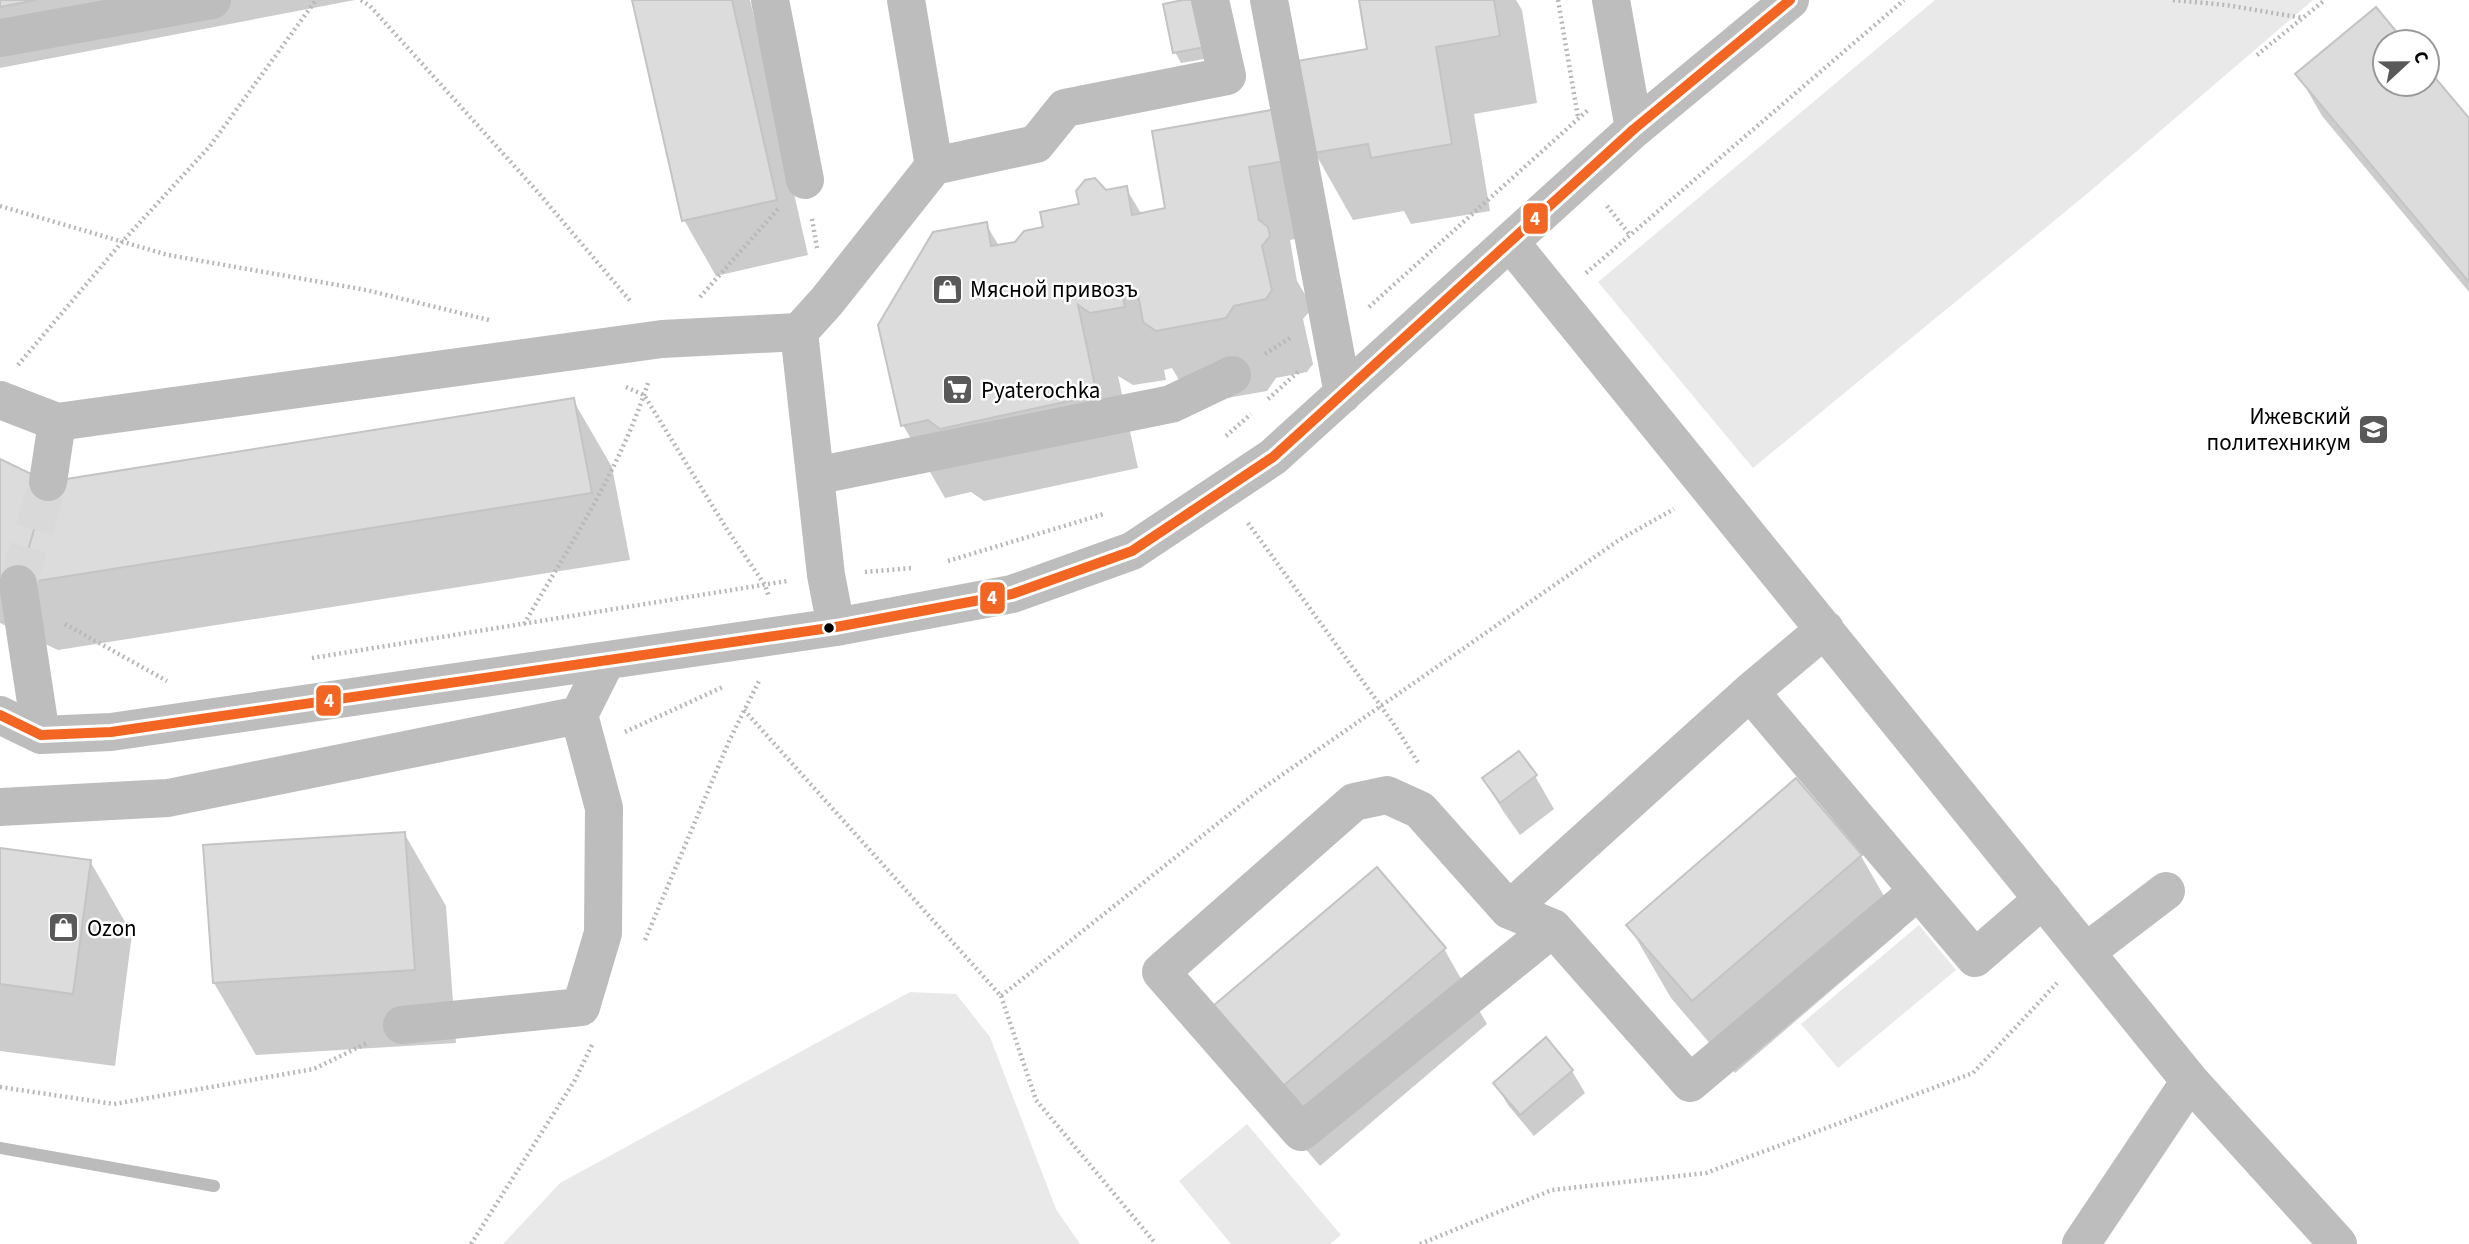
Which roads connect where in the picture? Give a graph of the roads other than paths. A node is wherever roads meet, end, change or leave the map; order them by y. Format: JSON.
{"nodes":[{"id":1,"x":212,"y":0,"type":"edge"},
{"id":2,"x":770,"y":0,"type":"edge"},
{"id":3,"x":906,"y":0,"type":"edge"},
{"id":4,"x":1210,"y":0,"type":"edge"},
{"id":5,"x":1269,"y":0,"type":"edge"},
{"id":6,"x":1611,"y":0,"type":"edge"},
{"id":7,"x":1790,"y":0,"type":"edge"},
{"id":8,"x":0,"y":37,"type":"edge"},
{"id":9,"x":1634,"y":128,"type":"junction"},
{"id":10,"x":934,"y":166,"type":"junction"},
{"id":11,"x":805,"y":180,"type":"road end"},
{"id":12,"x":1510,"y":242,"type":"junction"},
{"id":13,"x":799,"y":332,"type":"junction"},
{"id":14,"x":1232,"y":375,"type":"road end"},
{"id":15,"x":1343,"y":394,"type":"junction"},
{"id":16,"x":0,"y":400,"type":"edge"},
{"id":17,"x":57,"y":422,"type":"junction"},
{"id":18,"x":815,"y":476,"type":"junction"},
{"id":19,"x":48,"y":482,"type":"tunnel mouth"},
{"id":20,"x":20,"y":592,"type":"tunnel mouth"},
{"id":21,"x":836,"y":627,"type":"junction"},
{"id":22,"x":1825,"y":629,"type":"junction"},
{"id":23,"x":606,"y":661,"type":"junction"},
{"id":24,"x":1751,"y":691,"type":"junction"},
{"id":25,"x":0,"y":715,"type":"edge"},
{"id":26,"x":579,"y":715,"type":"junction"},
{"id":27,"x":41,"y":734,"type":"junction"},
{"id":28,"x":0,"y":807,"type":"edge"},
{"id":29,"x":1918,"y":891,"type":"junction"},
{"id":30,"x":2165,"y":891,"type":"dead end"},
{"id":31,"x":2043,"y":899,"type":"junction"},
{"id":32,"x":1509,"y":910,"type":"junction"},
{"id":33,"x":1553,"y":928,"type":"junction"},
{"id":34,"x":2086,"y":952,"type":"junction"},
{"id":35,"x":402,"y":1025,"type":"road end"},
{"id":36,"x":2190,"y":1081,"type":"junction"},
{"id":37,"x":2081,"y":1244,"type":"edge"},
{"id":38,"x":2338,"y":1244,"type":"edge"}],
"edges":[{"from":1,"to":8,"type":"street"},
{"from":2,"to":11,"type":"street"},
{"from":3,"to":10,"type":"street"},
{"from":4,"to":10,"type":"street"},
{"from":5,"to":15,"type":"street"},
{"from":6,"to":9,"type":"street"},
{"from":7,"to":9,"type":"street"},
{"from":9,"to":12,"type":"street"},
{"from":10,"to":13,"type":"street"},
{"from":12,"to":15,"type":"street"},
{"from":12,"to":22,"type":"street"},
{"from":13,"to":17,"type":"street"},
{"from":13,"to":18,"type":"street"},
{"from":14,"to":18,"type":"street"},
{"from":15,"to":21,"type":"street"},
{"from":16,"to":17,"type":"street"},
{"from":17,"to":19,"type":"street"},
{"from":18,"to":21,"type":"street"},
{"from":20,"to":27,"type":"street"},
{"from":21,"to":23,"type":"street"},
{"from":22,"to":24,"type":"street"},
{"from":22,"to":31,"type":"street"},
{"from":23,"to":26,"type":"street"},
{"from":23,"to":27,"type":"street"},
{"from":24,"to":29,"type":"street"},
{"from":24,"to":32,"type":"street"},
{"from":25,"to":27,"type":"street"},
{"from":26,"to":28,"type":"street"},
{"from":26,"to":35,"type":"street"},
{"from":29,"to":31,"type":"street"},
{"from":29,"to":33,"type":"street"},
{"from":30,"to":34,"type":"street"},
{"from":31,"to":34,"type":"street"},
{"from":32,"to":33,"type":"street"},
{"from":32,"to":33,"type":"street"},
{"from":34,"to":36,"type":"street"},
{"from":36,"to":37,"type":"street"},
{"from":36,"to":38,"type":"street"}]}
